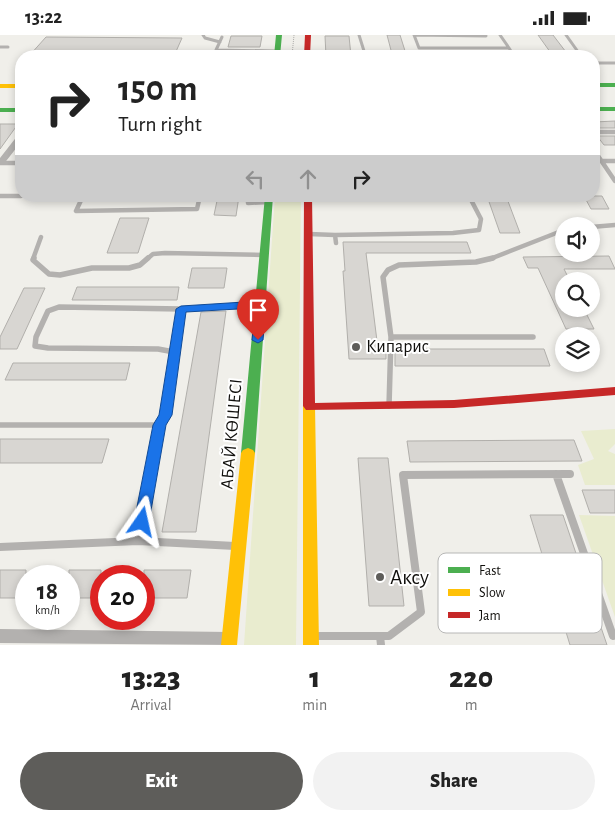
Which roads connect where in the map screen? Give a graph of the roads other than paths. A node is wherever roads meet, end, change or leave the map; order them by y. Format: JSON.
{"nodes":[{"id":1,"x":203,"y":35,"type":"edge"},
{"id":2,"x":279,"y":35,"type":"edge"},
{"id":3,"x":308,"y":35,"type":"edge"},
{"id":4,"x":359,"y":35,"type":"edge"},
{"id":5,"x":413,"y":35,"type":"edge"},
{"id":6,"x":486,"y":35,"type":"edge"},
{"id":7,"x":500,"y":35,"type":"edge"},
{"id":8,"x":566,"y":35,"type":"edge"},
{"id":9,"x":222,"y":37,"type":"dead end"},
{"id":10,"x":220,"y":42,"type":"junction"},
{"id":11,"x":0,"y":47,"type":"edge"},
{"id":12,"x":8,"y":47,"type":"dead end"},
{"id":13,"x":509,"y":48,"type":"joint"},
{"id":14,"x":216,"y":50,"type":"edge"},
{"id":15,"x":277,"y":50,"type":"edge"},
{"id":16,"x":307,"y":50,"type":"edge"},
{"id":17,"x":364,"y":50,"type":"edge"},
{"id":18,"x":577,"y":50,"type":"edge"},
{"id":19,"x":600,"y":63,"type":"edge"},
{"id":20,"x":615,"y":63,"type":"edge"},
{"id":21,"x":600,"y":85,"type":"edge"},
{"id":22,"x":615,"y":85,"type":"edge"},
{"id":23,"x":0,"y":86,"type":"edge"},
{"id":24,"x":15,"y":86,"type":"edge"},
{"id":25,"x":600,"y":109,"type":"edge"},
{"id":26,"x":615,"y":109,"type":"edge"},
{"id":27,"x":0,"y":110,"type":"edge"},
{"id":28,"x":15,"y":110,"type":"edge"},
{"id":29,"x":600,"y":132,"type":"edge"},
{"id":30,"x":615,"y":132,"type":"edge"},
{"id":31,"x":15,"y":144,"type":"edge"},
{"id":32,"x":600,"y":158,"type":"edge"},
{"id":33,"x":602,"y":161,"type":"junction"},
{"id":34,"x":615,"y":161,"type":"edge"},
{"id":35,"x":0,"y":163,"type":"edge"},
{"id":36,"x":15,"y":163,"type":"edge"},
{"id":37,"x":615,"y":181,"type":"edge"},
{"id":38,"x":0,"y":196,"type":"edge"},
{"id":39,"x":15,"y":196,"type":"edge"},
{"id":40,"x":80,"y":202,"type":"edge"},
{"id":41,"x":199,"y":202,"type":"edge"},
{"id":42,"x":269,"y":202,"type":"edge"},
{"id":43,"x":308,"y":202,"type":"edge"},
{"id":44,"x":472,"y":202,"type":"edge"},
{"id":45,"x":615,"y":225,"type":"edge"},
{"id":46,"x":600,"y":226,"type":"edge"},
{"id":47,"x":309,"y":234,"type":"junction"},
{"id":48,"x":555,"y":234,"type":"edge"},
{"id":49,"x":335,"y":235,"type":"junction"},
{"id":50,"x":41,"y":237,"type":"dead end"},
{"id":51,"x":336,"y":243,"type":"dead end"},
{"id":52,"x":264,"y":255,"type":"junction"},
{"id":53,"x":260,"y":304,"type":"junction"},
{"id":54,"x":181,"y":309,"type":"junction"},
{"id":55,"x":391,"y":337,"type":"junction"},
{"id":56,"x":533,"y":337,"type":"dead end"},
{"id":57,"x":174,"y":352,"type":"junction"},
{"id":58,"x":615,"y":391,"type":"edge"},
{"id":59,"x":389,"y":406,"type":"junction"},
{"id":60,"x":310,"y":407,"type":"junction"},
{"id":61,"x":0,"y":425,"type":"edge"},
{"id":62,"x":160,"y":425,"type":"junction"},
{"id":63,"x":556,"y":474,"type":"junction"},
{"id":64,"x":570,"y":474,"type":"dead end"},
{"id":65,"x":138,"y":541,"type":"junction"},
{"id":66,"x":238,"y":546,"type":"junction"},
{"id":67,"x":0,"y":547,"type":"edge"},
{"id":68,"x":584,"y":553,"type":"edge"},
{"id":69,"x":602,"y":605,"type":"edge"},
{"id":70,"x":613,"y":636,"type":"dead end"},
{"id":71,"x":0,"y":637,"type":"edge"},
{"id":72,"x":311,"y":640,"type":"edge"},
{"id":73,"x":380,"y":640,"type":"edge"},
{"id":74,"x":229,"y":642,"type":"edge"}],
"edges":[{"from":1,"to":10,"type":"lane"},
{"from":2,"to":15,"type":"street"},
{"from":3,"to":16,"type":"street"},
{"from":4,"to":17,"type":"lane"},
{"from":5,"to":6,"type":"lane"},
{"from":5,"to":13,"type":"lane"},
{"from":7,"to":13,"type":"lane"},
{"from":8,"to":18,"type":"lane"},
{"from":9,"to":10,"type":"lane"},
{"from":10,"to":14,"type":"lane"},
{"from":11,"to":12,"type":"lane"},
{"from":19,"to":20,"type":"lane"},
{"from":21,"to":22,"type":"street"},
{"from":23,"to":24,"type":"street"},
{"from":25,"to":26,"type":"street"},
{"from":27,"to":28,"type":"street"},
{"from":29,"to":30,"type":"lane"},
{"from":31,"to":35,"type":"street"},
{"from":32,"to":33,"type":"lane"},
{"from":33,"to":34,"type":"lane"},
{"from":33,"to":37,"type":"lane"},
{"from":35,"to":36,"type":"lane"},
{"from":38,"to":39,"type":"lane"},
{"from":40,"to":41,"type":"lane"},
{"from":42,"to":52,"type":"street","name":"АБАЙ КӨШЕСІ"},
{"from":43,"to":47,"type":"street"},
{"from":44,"to":49,"type":"lane"},
{"from":45,"to":46,"type":"lane"},
{"from":47,"to":49,"type":"lane"},
{"from":47,"to":60,"type":"street"},
{"from":48,"to":55,"type":"lane"},
{"from":49,"to":51,"type":"lane"},
{"from":50,"to":52,"type":"lane"},
{"from":52,"to":53,"type":"street","name":"АБАЙ КӨШЕСІ"},
{"from":53,"to":54,"type":"lane"},
{"from":53,"to":66,"type":"street","name":"АБАЙ КӨШЕСІ"},
{"from":54,"to":57,"type":"lane"},
{"from":54,"to":57,"type":"lane"},
{"from":55,"to":56,"type":"lane"},
{"from":55,"to":59,"type":"lane"},
{"from":57,"to":62,"type":"lane"},
{"from":58,"to":59,"type":"street"},
{"from":59,"to":60,"type":"street"},
{"from":60,"to":72,"type":"street"},
{"from":61,"to":62,"type":"lane"},
{"from":62,"to":65,"type":"lane"},
{"from":63,"to":64,"type":"lane"},
{"from":63,"to":68,"type":"lane"},
{"from":63,"to":73,"type":"lane"},
{"from":65,"to":66,"type":"lane"},
{"from":65,"to":67,"type":"lane"},
{"from":66,"to":74,"type":"street","name":"АБАЙ КӨШЕСІ"},
{"from":69,"to":70,"type":"lane"},
{"from":71,"to":74,"type":"street"},
{"from":72,"to":73,"type":"lane"}]}
